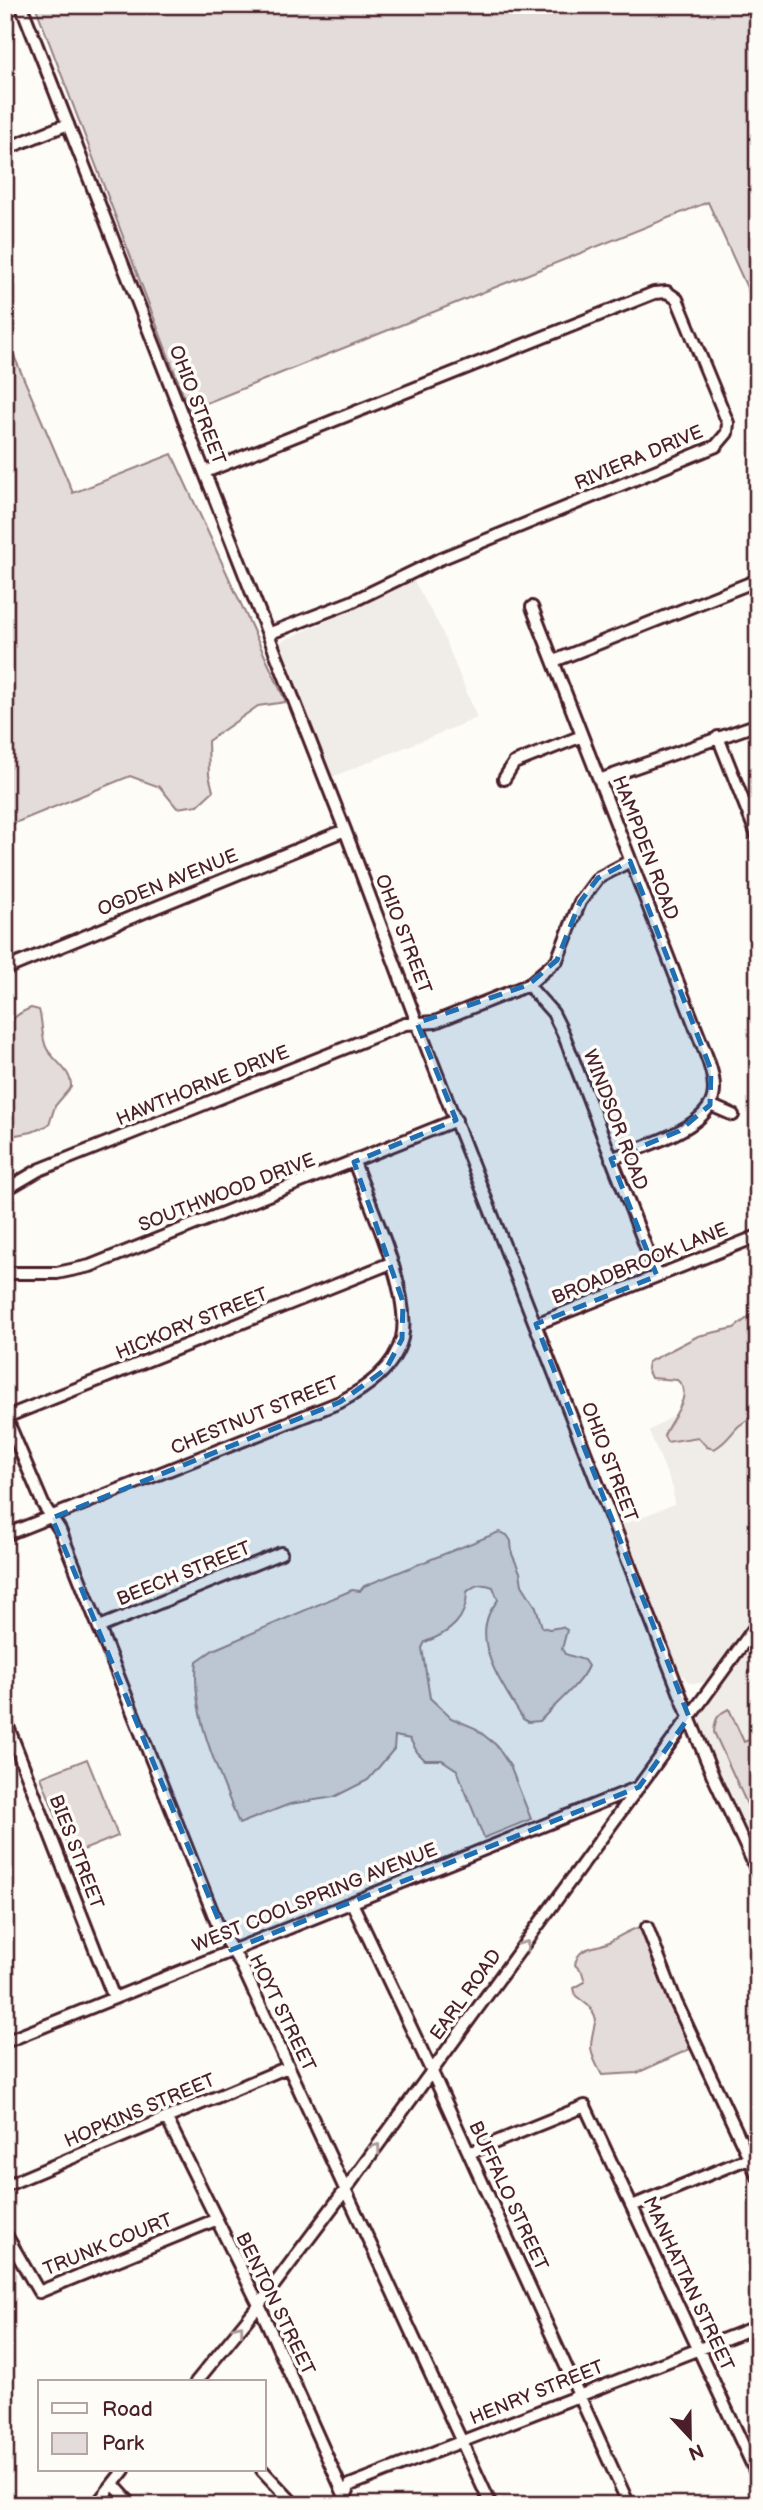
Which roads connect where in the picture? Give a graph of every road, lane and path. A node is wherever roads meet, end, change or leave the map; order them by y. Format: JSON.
{"nodes":[{"id":1,"x":21,"y":5,"type":"edge"},
{"id":2,"x":68,"y":124,"type":"junction"},
{"id":3,"x":5,"y":149,"type":"edge"},
{"id":4,"x":205,"y":472,"type":"junction"},
{"id":5,"x":758,"y":580,"type":"edge"},
{"id":6,"x":531,"y":607,"type":"dead end"},
{"id":7,"x":268,"y":634,"type":"junction"},
{"id":8,"x":554,"y":661,"type":"junction"},
{"id":9,"x":758,"y":724,"type":"edge"},
{"id":10,"x":582,"y":736,"type":"junction"},
{"id":11,"x":718,"y":737,"type":"junction"},
{"id":12,"x":504,"y":779,"type":"dead end"},
{"id":13,"x":599,"y":780,"type":"junction"},
{"id":14,"x":345,"y":830,"type":"junction"},
{"id":15,"x":758,"y":838,"type":"edge"},
{"id":16,"x":630,"y":861,"type":"junction"},
{"id":17,"x":5,"y":969,"type":"edge"},
{"id":18,"x":528,"y":985,"type":"junction"},
{"id":19,"x":417,"y":1023,"type":"junction"},
{"id":20,"x":710,"y":1105,"type":"junction"},
{"id":21,"x":733,"y":1115,"type":"dead end"},
{"id":22,"x":456,"y":1120,"type":"junction"},
{"id":23,"x":611,"y":1159,"type":"junction"},
{"id":24,"x":354,"y":1162,"type":"junction"},
{"id":25,"x":5,"y":1190,"type":"edge"},
{"id":26,"x":758,"y":1236,"type":"edge"},
{"id":27,"x":391,"y":1263,"type":"junction"},
{"id":28,"x":5,"y":1273,"type":"edge"},
{"id":29,"x":657,"y":1276,"type":"junction"},
{"id":30,"x":536,"y":1324,"type":"junction"},
{"id":31,"x":6,"y":1416,"type":"edge"},
{"id":32,"x":52,"y":1517,"type":"junction"},
{"id":33,"x":5,"y":1535,"type":"edge"},
{"id":34,"x":281,"y":1553,"type":"dead end"},
{"id":35,"x":758,"y":1623,"type":"edge"},
{"id":36,"x":100,"y":1627,"type":"junction"},
{"id":37,"x":689,"y":1717,"type":"junction"},
{"id":38,"x":6,"y":1726,"type":"edge"},
{"id":39,"x":639,"y":1787,"type":"junction"},
{"id":40,"x":757,"y":1869,"type":"edge"},
{"id":41,"x":352,"y":1903,"type":"junction"},
{"id":42,"x":647,"y":1927,"type":"dead end"},
{"id":43,"x":231,"y":1950,"type":"junction"},
{"id":44,"x":114,"y":1998,"type":"junction"},
{"id":45,"x":5,"y":2042,"type":"edge"},
{"id":46,"x":288,"y":2067,"type":"junction"},
{"id":47,"x":432,"y":2072,"type":"junction"},
{"id":48,"x":167,"y":2119,"type":"junction"},
{"id":49,"x":469,"y":2153,"type":"junction"},
{"id":50,"x":754,"y":2158,"type":"edge"},
{"id":51,"x":758,"y":2177,"type":"edge"},
{"id":52,"x":5,"y":2186,"type":"edge"},
{"id":53,"x":346,"y":2189,"type":"junction"},
{"id":54,"x":632,"y":2206,"type":"junction"},
{"id":55,"x":215,"y":2220,"type":"junction"},
{"id":56,"x":5,"y":2233,"type":"edge"},
{"id":57,"x":259,"y":2305,"type":"junction"},
{"id":58,"x":758,"y":2326,"type":"edge"},
{"id":59,"x":699,"y":2348,"type":"junction"},
{"id":60,"x":197,"y":2380,"type":"edge"},
{"id":61,"x":579,"y":2394,"type":"junction"},
{"id":62,"x":462,"y":2442,"type":"junction"},
{"id":63,"x":122,"y":2472,"type":"edge"},
{"id":64,"x":264,"y":2472,"type":"edge"},
{"id":65,"x":758,"y":2477,"type":"edge"},
{"id":66,"x":113,"y":2484,"type":"junction"},
{"id":67,"x":346,"y":2503,"type":"edge"},
{"id":68,"x":96,"y":2505,"type":"edge"},
{"id":69,"x":132,"y":2505,"type":"edge"},
{"id":70,"x":295,"y":2505,"type":"edge"},
{"id":71,"x":491,"y":2505,"type":"edge"},
{"id":72,"x":629,"y":2505,"type":"edge"}],
"edges":[{"from":1,"to":2,"type":"street","name":"OHIO STREET"},
{"from":2,"to":3,"type":"street"},
{"from":2,"to":4,"type":"street","name":"OHIO STREET"},
{"from":4,"to":7,"type":"street","name":"OHIO STREET"},
{"from":4,"to":7,"type":"street","name":"RIVIERA DRIVE"},
{"from":5,"to":8,"type":"street"},
{"from":6,"to":8,"type":"street","name":"HAMPDEN ROAD"},
{"from":7,"to":14,"type":"street","name":"OHIO STREET"},
{"from":8,"to":10,"type":"street","name":"HAMPDEN ROAD"},
{"from":9,"to":11,"type":"street"},
{"from":10,"to":12,"type":"street"},
{"from":10,"to":13,"type":"street","name":"HAMPDEN ROAD"},
{"from":11,"to":13,"type":"street"},
{"from":11,"to":15,"type":"street"},
{"from":13,"to":16,"type":"street","name":"HAMPDEN ROAD"},
{"from":14,"to":17,"type":"street","name":"OGDEN AVENUE"},
{"from":14,"to":19,"type":"street","name":"OHIO STREET"},
{"from":16,"to":18,"type":"street","name":"HAWTHORNE DRIVE"},
{"from":16,"to":20,"type":"street","name":"HAMPDEN ROAD"},
{"from":18,"to":19,"type":"street","name":"HAWTHORNE DRIVE"},
{"from":18,"to":23,"type":"street","name":"WINDSOR ROAD"},
{"from":19,"to":22,"type":"street","name":"OHIO STREET"},
{"from":19,"to":25,"type":"street","name":"HAWTHORNE DRIVE"},
{"from":20,"to":21,"type":"street"},
{"from":20,"to":23,"type":"street"},
{"from":22,"to":24,"type":"street","name":"SOUTHWOOD DRIVE"},
{"from":22,"to":30,"type":"street","name":"OHIO STREET"},
{"from":23,"to":29,"type":"street","name":"WINDSOR ROAD"},
{"from":24,"to":27,"type":"street","name":"CHESTNUT STREET"},
{"from":24,"to":28,"type":"street","name":"SOUTHWOOD DRIVE"},
{"from":26,"to":29,"type":"street","name":"BROADBROOK LANE"},
{"from":27,"to":31,"type":"street","name":"HICKORY STREET"},
{"from":27,"to":32,"type":"street","name":"CHESTNUT STREET"},
{"from":29,"to":30,"type":"street","name":"BROADBROOK LANE"},
{"from":30,"to":37,"type":"street","name":"OHIO STREET"},
{"from":31,"to":32,"type":"street","name":"HOYT STREET"},
{"from":32,"to":33,"type":"street","name":"CHESTNUT STREET"},
{"from":32,"to":36,"type":"street","name":"HOYT STREET"},
{"from":34,"to":36,"type":"street","name":"BEECH STREET"},
{"from":35,"to":37,"type":"street","name":"EARL ROAD"},
{"from":36,"to":43,"type":"street","name":"HOYT STREET"},
{"from":37,"to":39,"type":"street","name":"EARL ROAD"},
{"from":37,"to":40,"type":"street","name":"OHIO STREET"},
{"from":38,"to":44,"type":"street","name":"BIES STREET"},
{"from":39,"to":41,"type":"street","name":"WEST COOLSPRING AVENUE"},
{"from":47,"to":39,"type":"street","name":"EARL ROAD","one_way":true},
{"from":41,"to":43,"type":"street","name":"WEST COOLSPRING AVENUE"},
{"from":41,"to":47,"type":"street","name":"BUFFALO STREET"},
{"from":42,"to":50,"type":"street"},
{"from":43,"to":44,"type":"street","name":"WEST COOLSPRING AVENUE"},
{"from":43,"to":46,"type":"street","name":"HOYT STREET"},
{"from":44,"to":45,"type":"street","name":"WEST COOLSPRING AVENUE"},
{"from":46,"to":48,"type":"street","name":"HOPKINS STREET"},
{"from":46,"to":53,"type":"street","name":"HOYT STREET"},
{"from":47,"to":49,"type":"street","name":"BUFFALO STREET"},
{"from":53,"to":47,"type":"street","name":"EARL ROAD","one_way":true},
{"from":48,"to":52,"type":"street","name":"HOPKINS STREET"},
{"from":48,"to":55,"type":"street","name":"BENTON STREET"},
{"from":49,"to":54,"type":"street","name":"MANHATTAN STREET"},
{"from":49,"to":61,"type":"street","name":"BUFFALO STREET"},
{"from":50,"to":51,"type":"street"},
{"from":50,"to":54,"type":"street"},
{"from":53,"to":57,"type":"street","name":"EARL ROAD"},
{"from":53,"to":62,"type":"street","name":"HOYT STREET"},
{"from":54,"to":59,"type":"street","name":"MANHATTAN STREET"},
{"from":55,"to":56,"type":"street","name":"TRUNK COURT"},
{"from":55,"to":57,"type":"street","name":"BENTON STREET"},
{"from":60,"to":57,"type":"street","name":"EARL ROAD","one_way":true},
{"from":57,"to":67,"type":"street","name":"BENTON STREET"},
{"from":58,"to":59,"type":"street","name":"HENRY STREET"},
{"from":59,"to":61,"type":"street","name":"HENRY STREET"},
{"from":59,"to":65,"type":"street","name":"MANHATTAN STREET"},
{"from":61,"to":62,"type":"street","name":"HENRY STREET"},
{"from":61,"to":72,"type":"street","name":"BUFFALO STREET"},
{"from":62,"to":67,"type":"street","name":"HENRY STREET"},
{"from":62,"to":71,"type":"street","name":"HOYT STREET"},
{"from":63,"to":66,"type":"street"},
{"from":64,"to":70,"type":"street"},
{"from":66,"to":68,"type":"street"},
{"from":66,"to":69,"type":"street"}]}
